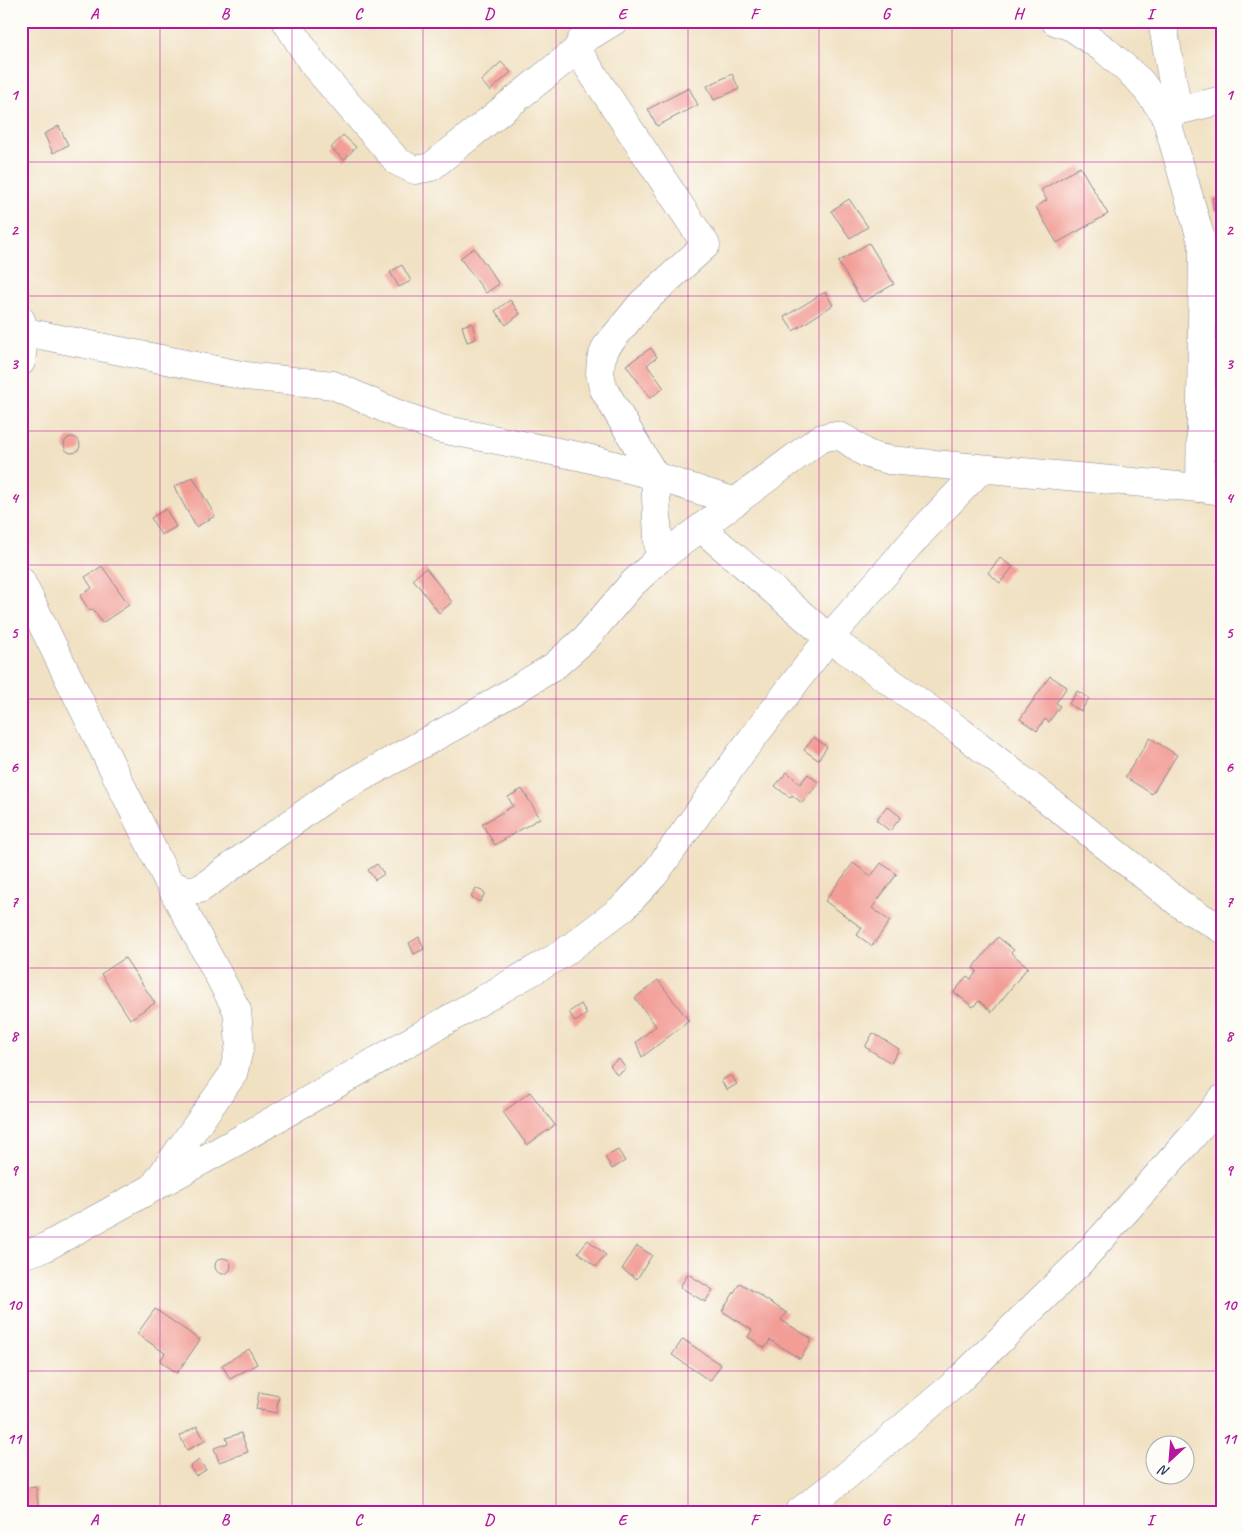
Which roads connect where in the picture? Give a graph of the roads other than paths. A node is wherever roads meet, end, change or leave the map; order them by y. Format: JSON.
{"nodes":[{"id":1,"x":286,"y":21,"type":"edge"},
{"id":2,"x":614,"y":21,"type":"edge"},
{"id":3,"x":1055,"y":21,"type":"edge"},
{"id":4,"x":1162,"y":21,"type":"edge"},
{"id":5,"x":577,"y":50,"type":"junction"},
{"id":6,"x":1222,"y":100,"type":"edge"},
{"id":7,"x":1172,"y":112,"type":"junction"},
{"id":8,"x":23,"y":326,"type":"edge"},
{"id":9,"x":21,"y":362,"type":"edge"},
{"id":10,"x":981,"y":468,"type":"junction"},
{"id":11,"x":655,"y":476,"type":"junction"},
{"id":12,"x":1211,"y":489,"type":"edge"},
{"id":13,"x":736,"y":502,"type":"junction"},
{"id":14,"x":702,"y":528,"type":"junction"},
{"id":15,"x":659,"y":559,"type":"junction"},
{"id":16,"x":21,"y":581,"type":"edge"},
{"id":17,"x":829,"y":638,"type":"junction"},
{"id":18,"x":169,"y":883,"type":"junction"},
{"id":19,"x":1222,"y":929,"type":"edge"},
{"id":20,"x":1222,"y":1099,"type":"edge"},
{"id":21,"x":152,"y":1188,"type":"junction"},
{"id":22,"x":21,"y":1255,"type":"edge"},
{"id":23,"x":799,"y":1512,"type":"edge"}],
"edges":[{"from":1,"to":5,"type":"street"},
{"from":2,"to":5,"type":"street"},
{"from":3,"to":7,"type":"street"},
{"from":4,"to":7,"type":"street"},
{"from":5,"to":11,"type":"street"},
{"from":6,"to":7,"type":"street"},
{"from":7,"to":12,"type":"street"},
{"from":8,"to":9,"type":"street"},
{"from":8,"to":11,"type":"street"},
{"from":10,"to":12,"type":"street"},
{"from":10,"to":13,"type":"street"},
{"from":10,"to":17,"type":"street"},
{"from":11,"to":13,"type":"street"},
{"from":11,"to":15,"type":"street"},
{"from":13,"to":14,"type":"street"},
{"from":14,"to":15,"type":"street"},
{"from":14,"to":17,"type":"street"},
{"from":15,"to":18,"type":"street"},
{"from":16,"to":18,"type":"street"},
{"from":17,"to":19,"type":"street"},
{"from":17,"to":21,"type":"street"},
{"from":18,"to":21,"type":"street"},
{"from":20,"to":23,"type":"street"},
{"from":21,"to":22,"type":"street"}]}
